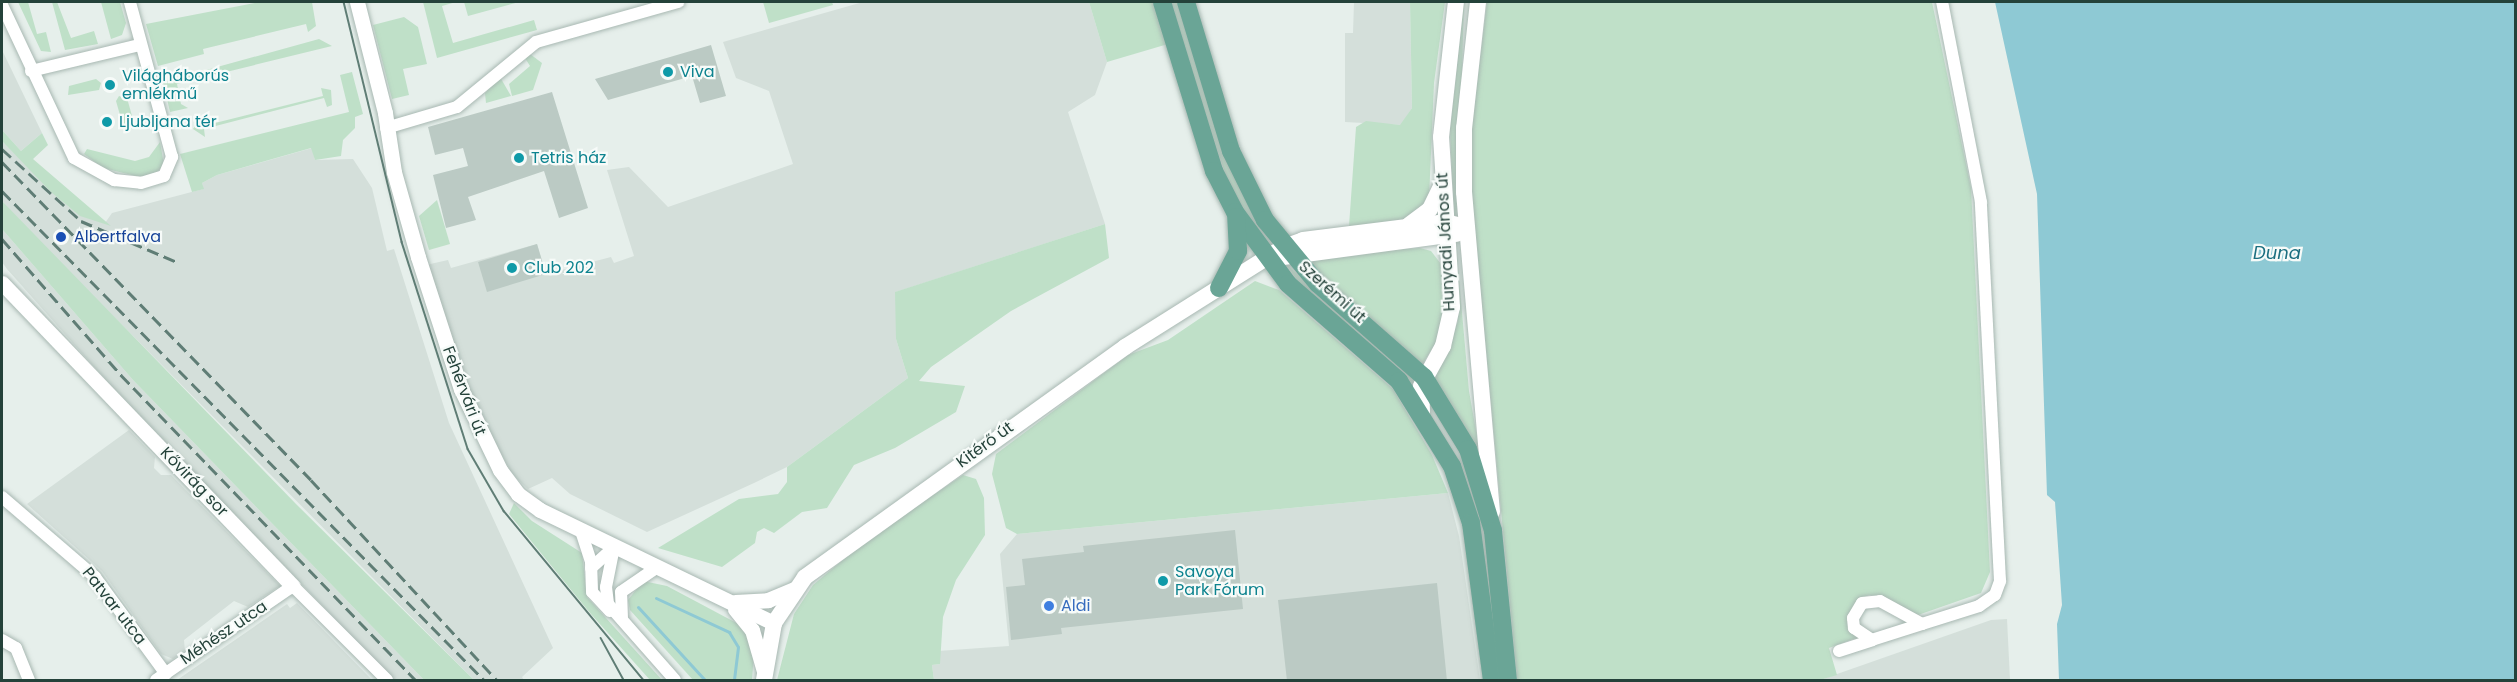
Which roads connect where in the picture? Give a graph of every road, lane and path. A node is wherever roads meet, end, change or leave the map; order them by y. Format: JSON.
{"nodes":[{"id":1,"x":130,"y":2,"type":"edge"},
{"id":2,"x":357,"y":2,"type":"edge"},
{"id":3,"x":678,"y":2,"type":"edge"},
{"id":4,"x":1162,"y":2,"type":"edge"},
{"id":5,"x":1186,"y":2,"type":"edge"},
{"id":6,"x":1456,"y":2,"type":"edge"},
{"id":7,"x":1478,"y":2,"type":"edge"},
{"id":8,"x":1942,"y":2,"type":"edge"},
{"id":9,"x":2,"y":4,"type":"edge"},
{"id":10,"x":139,"y":45,"type":"junction"},
{"id":11,"x":32,"y":71,"type":"junction"},
{"id":12,"x":386,"y":128,"type":"junction"},
{"id":13,"x":1442,"y":181,"type":"junction"},
{"id":14,"x":1235,"y":212,"type":"junction"},
{"id":15,"x":1408,"y":226,"type":"junction"},
{"id":16,"x":1466,"y":227,"type":"junction"},
{"id":17,"x":1446,"y":230,"type":"junction"},
{"id":18,"x":1288,"y":251,"type":"junction"},
{"id":19,"x":1267,"y":260,"type":"junction"},
{"id":20,"x":2,"y":283,"type":"edge"},
{"id":21,"x":1219,"y":288,"type":"junction"},
{"id":22,"x":1424,"y":377,"type":"junction"},
{"id":23,"x":1422,"y":412,"type":"junction"},
{"id":24,"x":2,"y":497,"type":"edge"},
{"id":25,"x":581,"y":531,"type":"junction"},
{"id":26,"x":1493,"y":531,"type":"junction"},
{"id":27,"x":614,"y":547,"type":"junction"},
{"id":28,"x":591,"y":568,"type":"junction"},
{"id":29,"x":656,"y":568,"type":"junction"},
{"id":30,"x":293,"y":586,"type":"junction"},
{"id":31,"x":794,"y":589,"type":"junction"},
{"id":32,"x":729,"y":602,"type":"junction"},
{"id":33,"x":623,"y":623,"type":"junction"},
{"id":34,"x":774,"y":623,"type":"junction"},
{"id":35,"x":1922,"y":624,"type":"junction"},
{"id":36,"x":2,"y":640,"type":"edge"},
{"id":37,"x":1872,"y":640,"type":"junction"},
{"id":38,"x":1839,"y":651,"type":"dead end"},
{"id":39,"x":764,"y":676,"type":"edge"},
{"id":40,"x":161,"y":677,"type":"edge"},
{"id":41,"x":29,"y":681,"type":"edge"},
{"id":42,"x":387,"y":681,"type":"edge"},
{"id":43,"x":675,"y":681,"type":"edge"},
{"id":44,"x":1492,"y":681,"type":"edge"},
{"id":45,"x":1508,"y":681,"type":"edge"}],
"edges":[{"from":1,"to":10,"type":"street"},
{"from":2,"to":12,"type":"street","name":"Fehérvári út"},
{"from":3,"to":12,"type":"street"},
{"from":4,"to":14,"type":"main road","name":"Szerémi út"},
{"from":5,"to":18,"type":"main road","name":"Szerémi út"},
{"from":6,"to":13,"type":"main road","name":"Hunyadi János út"},
{"from":7,"to":16,"type":"main road","name":"Hunyadi János út"},
{"from":8,"to":35,"type":"street"},
{"from":9,"to":11,"type":"street"},
{"from":10,"to":11,"type":"street"},
{"from":10,"to":11,"type":"street"},
{"from":12,"to":25,"type":"street","name":"Fehérvári út"},
{"from":13,"to":15,"type":"main road"},
{"from":13,"to":17,"type":"main road","name":"Hunyadi János út"},
{"from":14,"to":19,"type":"main road","name":"Szerémi út"},
{"from":14,"to":21,"type":"main road"},
{"from":15,"to":17,"type":"main road","name":"Kitérő út"},
{"from":15,"to":18,"type":"main road","name":"Kitérő út"},
{"from":16,"to":17,"type":"main road","name":"Kitérő út"},
{"from":16,"to":26,"type":"main road","name":"Hunyadi János út"},
{"from":17,"to":18,"type":"main road","name":"Kitérő út"},
{"from":17,"to":22,"type":"main road","name":"Hunyadi János út"},
{"from":18,"to":19,"type":"main road","name":"Kitérő út"},
{"from":18,"to":22,"type":"main road","name":"Szerémi út"},
{"from":19,"to":21,"type":"main road","name":"Kitérő út"},
{"from":19,"to":23,"type":"main road","name":"Szerémi út"},
{"from":20,"to":30,"type":"street","name":"Kővirág sor"},
{"from":21,"to":31,"type":"main road","name":"Kitérő út"},
{"from":22,"to":23,"type":"main road","name":"Hunyadi János út"},
{"from":22,"to":26,"type":"main road","name":"Szerémi út"},
{"from":23,"to":44,"type":"main road"},
{"from":24,"to":40,"type":"street","name":"Patvar utca"},
{"from":25,"to":27,"type":"street","name":"Fehérvári út"},
{"from":25,"to":28,"type":"street"},
{"from":26,"to":45,"type":"main road","name":"Hunyadi János út"},
{"from":27,"to":28,"type":"street"},
{"from":27,"to":29,"type":"street","name":"Fehérvári út"},
{"from":27,"to":33,"type":"street"},
{"from":28,"to":33,"type":"street"},
{"from":29,"to":32,"type":"street","name":"Fehérvári út"},
{"from":29,"to":33,"type":"street"},
{"from":30,"to":40,"type":"street","name":"Méhész utca"},
{"from":30,"to":42,"type":"street","name":"Kővirág sor"},
{"from":31,"to":32,"type":"street"},
{"from":31,"to":34,"type":"main road","name":"Kitérő út"},
{"from":32,"to":34,"type":"street","name":"Fehérvári út"},
{"from":32,"to":39,"type":"street"},
{"from":33,"to":43,"type":"street"},
{"from":34,"to":39,"type":"main road","name":"Kitérő út"},
{"from":35,"to":37,"type":"street"},
{"from":35,"to":37,"type":"street"},
{"from":36,"to":41,"type":"street"},
{"from":37,"to":38,"type":"street"}]}
